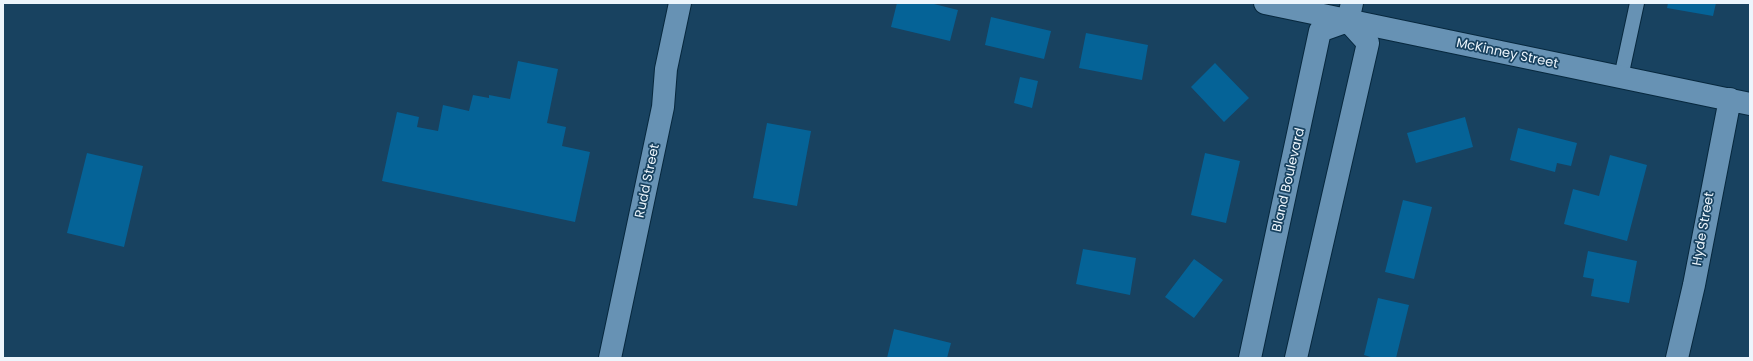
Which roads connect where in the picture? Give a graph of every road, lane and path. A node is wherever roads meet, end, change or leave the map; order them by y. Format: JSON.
{"nodes":[{"id":1,"x":680,"y":3,"type":"edge"},
{"id":2,"x":1265,"y":3,"type":"edge"},
{"id":3,"x":1637,"y":3,"type":"edge"},
{"id":4,"x":1350,"y":12,"type":"edge"},
{"id":5,"x":1621,"y":77,"type":"junction"},
{"id":6,"x":1740,"y":102,"type":"edge"},
{"id":7,"x":610,"y":358,"type":"edge"},
{"id":8,"x":1250,"y":358,"type":"edge"},
{"id":9,"x":1296,"y":358,"type":"edge"},
{"id":10,"x":1677,"y":358,"type":"edge"}],
"edges":[{"from":1,"to":7,"type":"street","name":"Rudd Street"},
{"from":2,"to":4,"type":"street","name":"McKinney Street"},
{"from":3,"to":5,"type":"lane"},
{"from":4,"to":5,"type":"street","name":"McKinney Street"},
{"from":4,"to":8,"type":"street","name":"Bland Boulevard"},
{"from":4,"to":9,"type":"street"},
{"from":5,"to":6,"type":"street","name":"McKinney Street"},
{"from":6,"to":10,"type":"street","name":"Hyde Street"}]}
